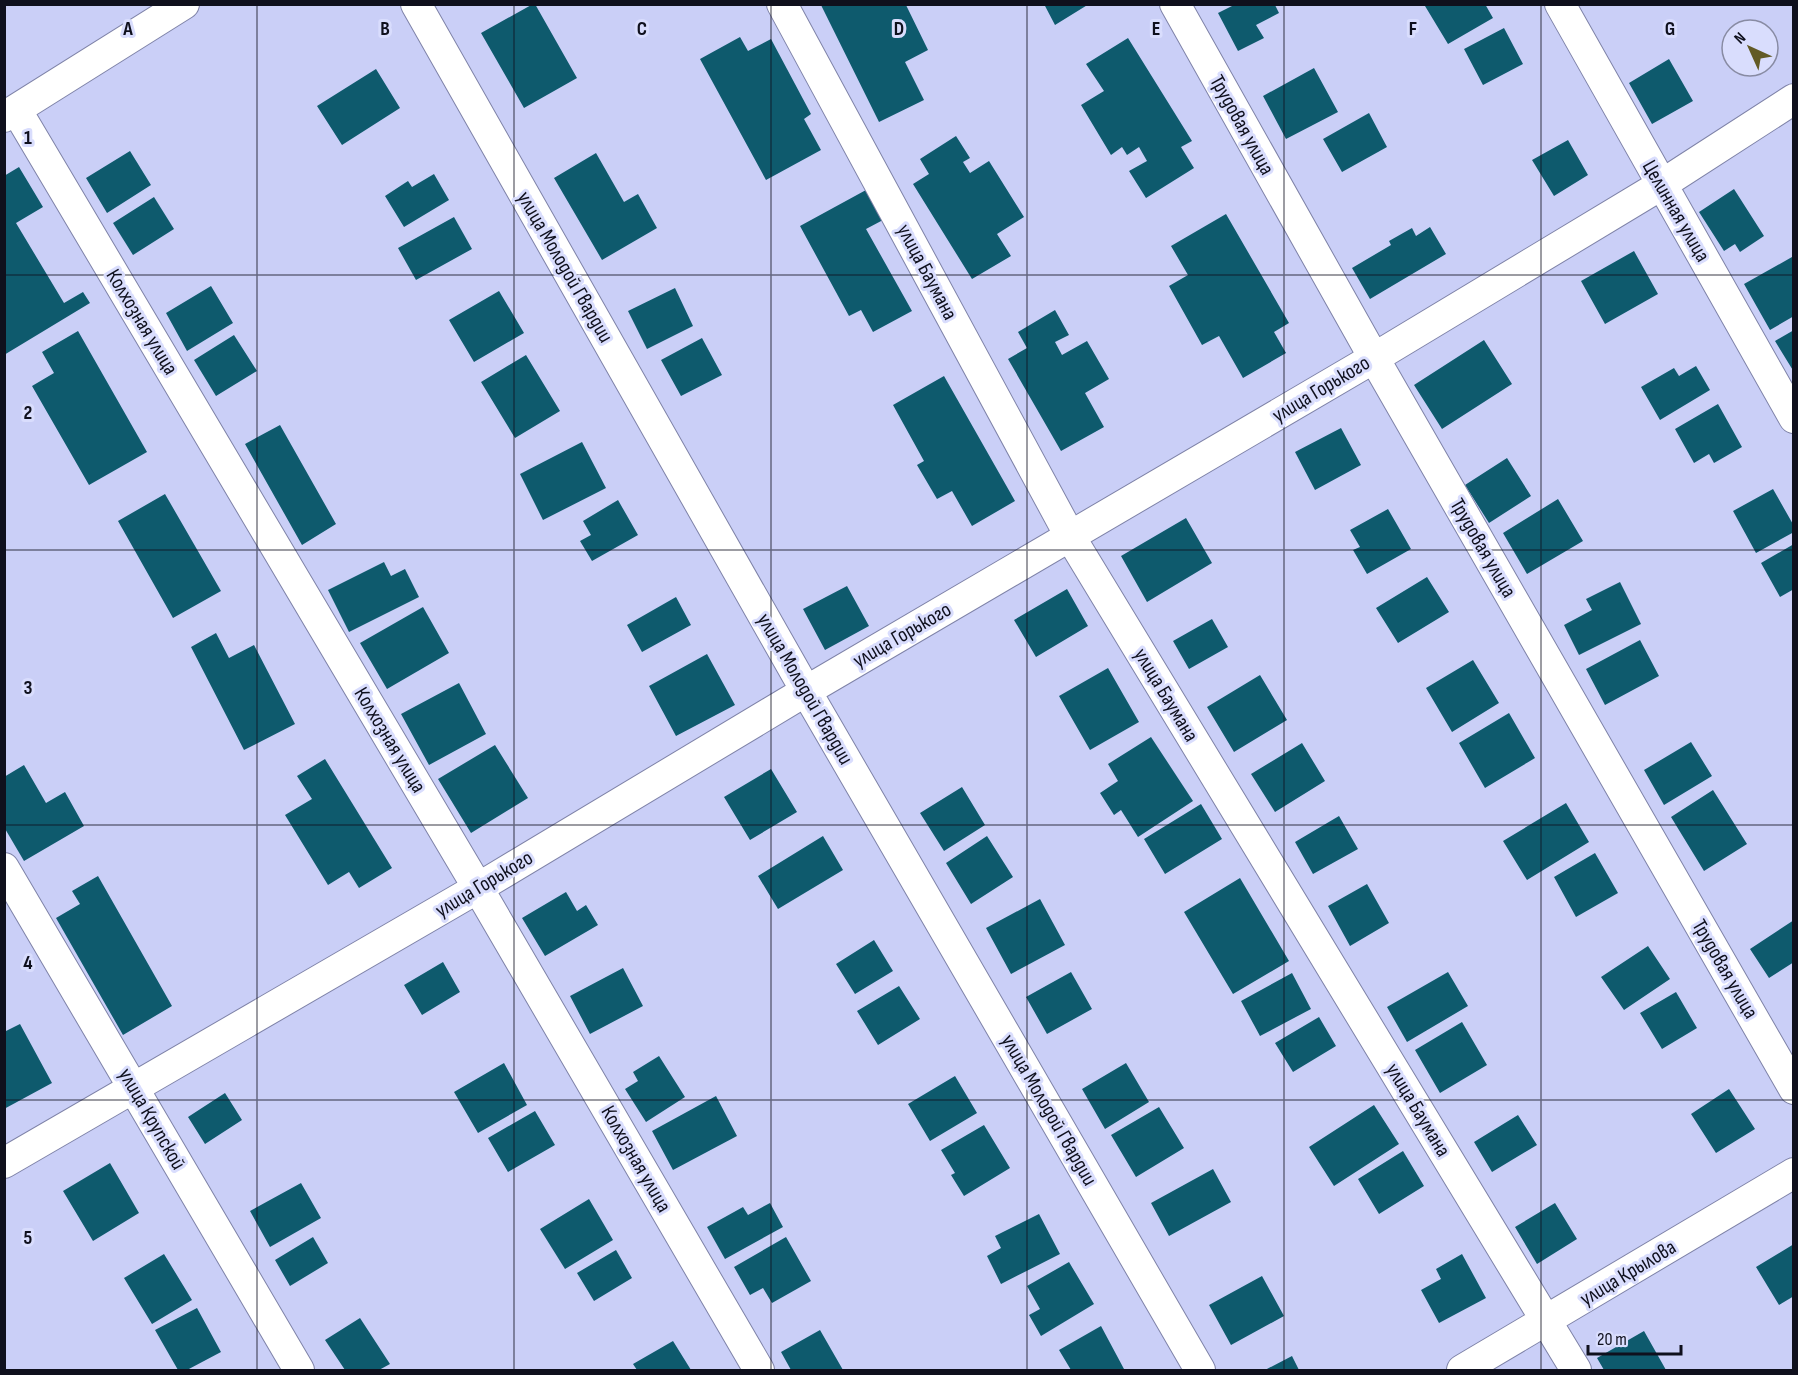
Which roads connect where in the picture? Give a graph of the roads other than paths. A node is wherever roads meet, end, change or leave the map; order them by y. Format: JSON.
{"nodes":[{"id":1,"x":184,"y":4,"type":"edge"},
{"id":2,"x":416,"y":4,"type":"edge"},
{"id":3,"x":782,"y":4,"type":"edge"},
{"id":4,"x":1174,"y":4,"type":"edge"},
{"id":5,"x":1560,"y":4,"type":"edge"},
{"id":6,"x":1794,"y":99,"type":"edge"},
{"id":7,"x":11,"y":114,"type":"edge"},
{"id":8,"x":1661,"y":185,"type":"junction"},
{"id":9,"x":1374,"y":358,"type":"junction"},
{"id":10,"x":1794,"y":418,"type":"edge"},
{"id":11,"x":1071,"y":538,"type":"junction"},
{"id":12,"x":806,"y":690,"type":"junction"},
{"id":13,"x":4,"y":868,"type":"edge"},
{"id":14,"x":478,"y":888,"type":"junction"},
{"id":15,"x":134,"y":1088,"type":"junction"},
{"id":16,"x":1794,"y":1089,"type":"edge"},
{"id":17,"x":4,"y":1163,"type":"edge"},
{"id":18,"x":1794,"y":1173,"type":"edge"},
{"id":19,"x":1547,"y":1322,"type":"junction"},
{"id":20,"x":299,"y":1371,"type":"edge"},
{"id":21,"x":759,"y":1371,"type":"edge"},
{"id":22,"x":1200,"y":1371,"type":"edge"},
{"id":23,"x":1462,"y":1371,"type":"edge"},
{"id":24,"x":1576,"y":1371,"type":"edge"}],
"edges":[{"from":1,"to":7,"type":"street"},
{"from":2,"to":12,"type":"street","name":"улица Молодой Гвардии"},
{"from":3,"to":11,"type":"street","name":"улица Баумана"},
{"from":4,"to":9,"type":"street","name":"Трудовая улица"},
{"from":5,"to":8,"type":"street","name":"Целинная улица"},
{"from":6,"to":8,"type":"street","name":"улица Горького"},
{"from":7,"to":14,"type":"street","name":"Колхозная улица"},
{"from":8,"to":9,"type":"street","name":"улица Горького"},
{"from":8,"to":10,"type":"street","name":"Целинная улица"},
{"from":9,"to":11,"type":"street","name":"улица Горького"},
{"from":9,"to":16,"type":"street","name":"Трудовая улица"},
{"from":11,"to":12,"type":"street","name":"улица Горького"},
{"from":11,"to":19,"type":"street","name":"улица Баумана"},
{"from":12,"to":14,"type":"street","name":"улица Горького"},
{"from":12,"to":22,"type":"street","name":"улица Молодой Гвардии"},
{"from":13,"to":15,"type":"street","name":"улица Крупской"},
{"from":14,"to":15,"type":"street","name":"улица Горького"},
{"from":14,"to":21,"type":"street","name":"Колхозная улица"},
{"from":15,"to":17,"type":"street","name":"улица Горького"},
{"from":15,"to":20,"type":"street","name":"улица Крупской"},
{"from":18,"to":19,"type":"street","name":"улица Крылова"},
{"from":19,"to":23,"type":"street","name":"улица Крылова"},
{"from":19,"to":24,"type":"street","name":"улица Баумана"}]}
